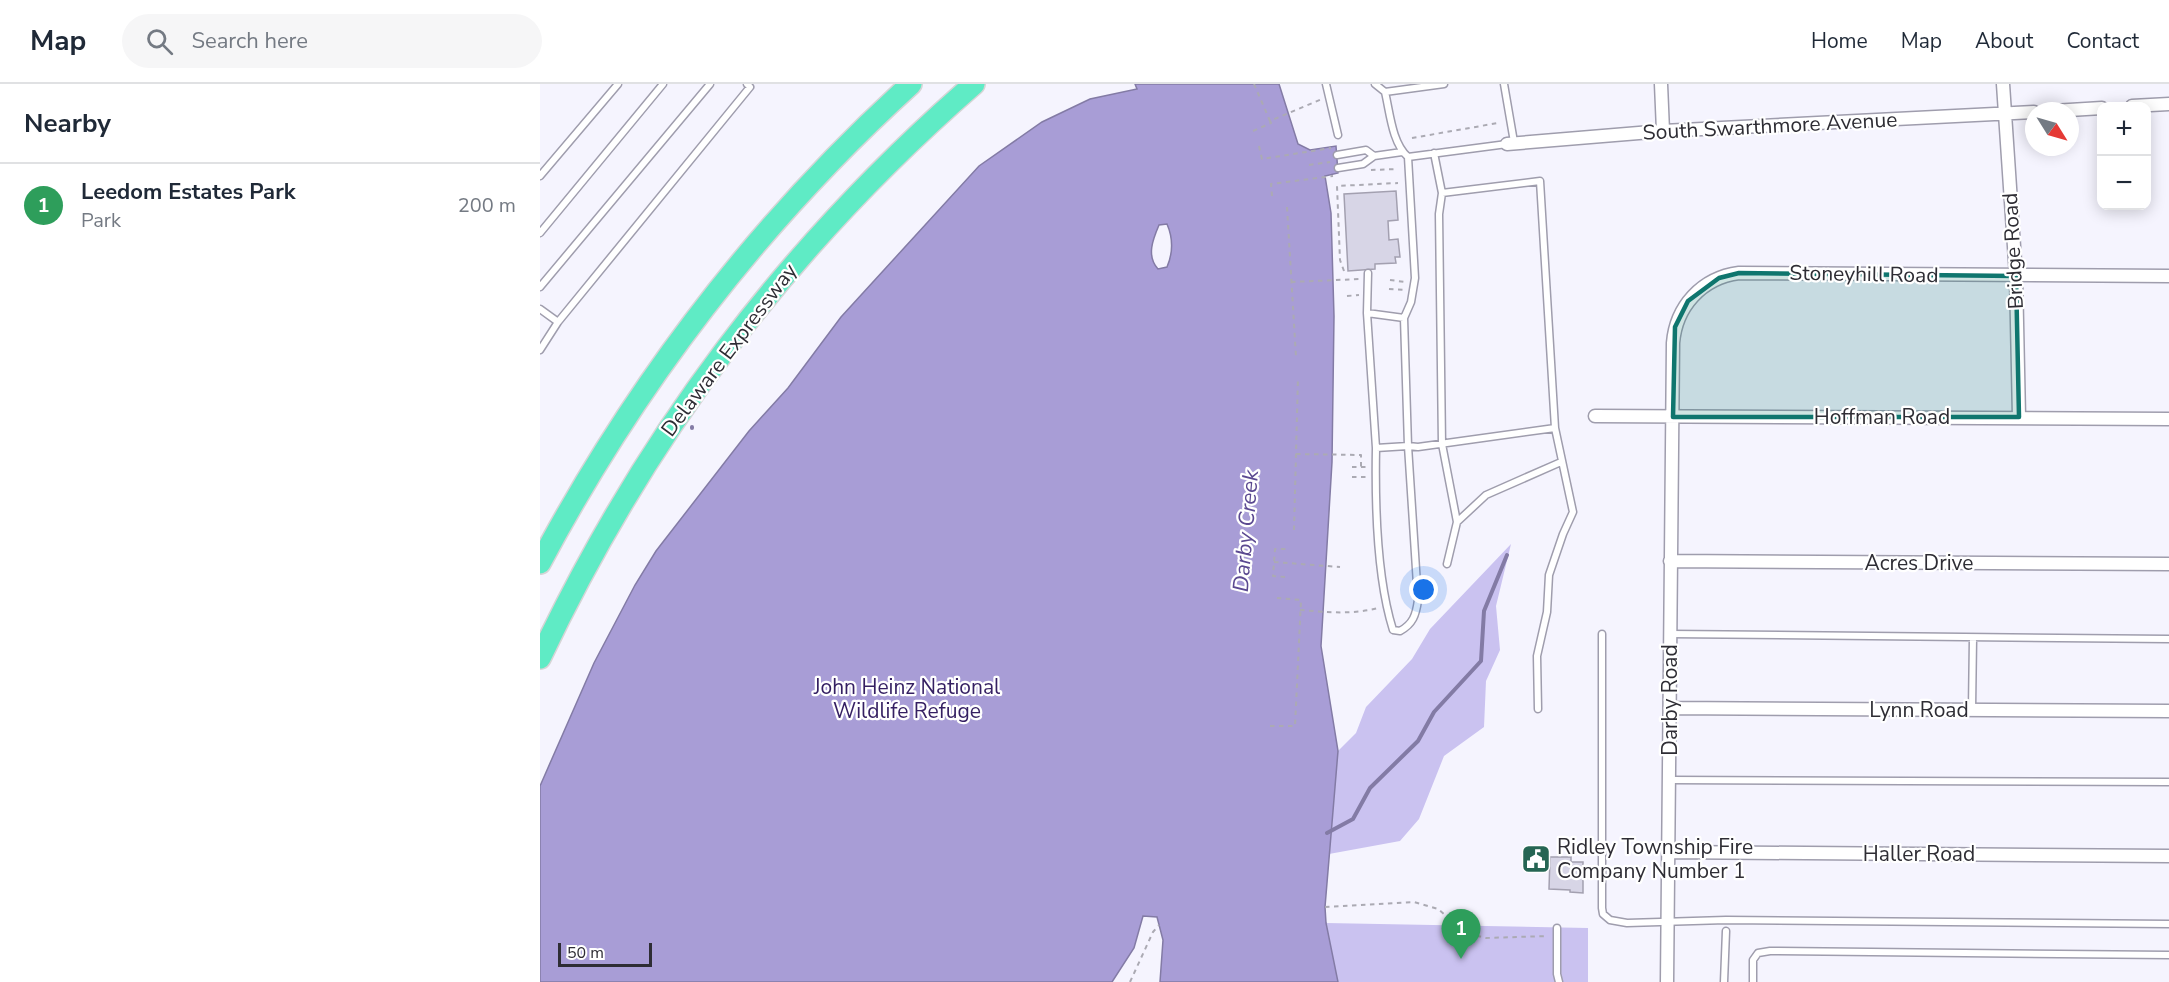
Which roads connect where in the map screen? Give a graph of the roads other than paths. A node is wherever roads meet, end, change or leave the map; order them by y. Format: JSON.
{"nodes":[{"id":1,"x":618,"y":84,"type":"edge"},
{"id":2,"x":663,"y":84,"type":"edge"},
{"id":3,"x":710,"y":84,"type":"edge"},
{"id":4,"x":747,"y":84,"type":"edge"},
{"id":5,"x":910,"y":84,"type":"edge"},
{"id":6,"x":974,"y":84,"type":"edge"},
{"id":7,"x":1326,"y":84,"type":"edge"},
{"id":8,"x":1375,"y":84,"type":"edge"},
{"id":9,"x":1444,"y":84,"type":"edge"},
{"id":10,"x":1504,"y":84,"type":"edge"},
{"id":11,"x":1661,"y":84,"type":"edge"},
{"id":12,"x":2002,"y":84,"type":"edge"},
{"id":13,"x":1397,"y":87,"type":"edge"},
{"id":14,"x":1385,"y":92,"type":"junction"},
{"id":15,"x":2169,"y":104,"type":"edge"},
{"id":16,"x":2151,"y":105,"type":"edge"},
{"id":17,"x":2097,"y":108,"type":"edge"},
{"id":18,"x":2079,"y":109,"type":"edge"},
{"id":19,"x":2025,"y":113,"type":"edge"},
{"id":20,"x":2005,"y":114,"type":"junction"},
{"id":21,"x":1663,"y":131,"type":"junction"},
{"id":22,"x":1338,"y":135,"type":"dead end"},
{"id":23,"x":1510,"y":143,"type":"junction"},
{"id":24,"x":1402,"y":152,"type":"junction"},
{"id":25,"x":1434,"y":153,"type":"junction"},
{"id":26,"x":1337,"y":155,"type":"dead end"},
{"id":27,"x":1374,"y":156,"type":"junction"},
{"id":28,"x":1408,"y":157,"type":"junction"},
{"id":29,"x":1340,"y":171,"type":"road end"},
{"id":30,"x":540,"y":176,"type":"edge"},
{"id":31,"x":1442,"y":192,"type":"junction"},
{"id":32,"x":540,"y":233,"type":"edge"},
{"id":33,"x":1368,"y":276,"type":"road end"},
{"id":34,"x":2016,"y":276,"type":"junction"},
{"id":35,"x":2169,"y":276,"type":"edge"},
{"id":36,"x":540,"y":287,"type":"edge"},
{"id":37,"x":540,"y":309,"type":"edge"},
{"id":38,"x":1367,"y":313,"type":"junction"},
{"id":39,"x":1404,"y":318,"type":"junction"},
{"id":40,"x":558,"y":322,"type":"junction"},
{"id":41,"x":540,"y":350,"type":"edge"},
{"id":42,"x":1595,"y":416,"type":"dead end"},
{"id":43,"x":1673,"y":417,"type":"junction"},
{"id":44,"x":2019,"y":417,"type":"junction"},
{"id":45,"x":2169,"y":419,"type":"edge"},
{"id":46,"x":1555,"y":428,"type":"junction"},
{"id":47,"x":1442,"y":444,"type":"junction"},
{"id":48,"x":1408,"y":446,"type":"junction"},
{"id":49,"x":1376,"y":448,"type":"junction"},
{"id":50,"x":1561,"y":462,"type":"junction"},
{"id":51,"x":1457,"y":522,"type":"junction"},
{"id":52,"x":1670,"y":561,"type":"junction"},
{"id":53,"x":540,"y":563,"type":"edge"},
{"id":54,"x":1447,"y":564,"type":"dead end"},
{"id":55,"x":2169,"y":564,"type":"edge"},
{"id":56,"x":1602,"y":634,"type":"dead end"},
{"id":57,"x":1670,"y":634,"type":"junction"},
{"id":58,"x":1973,"y":638,"type":"junction"},
{"id":59,"x":2169,"y":639,"type":"edge"},
{"id":60,"x":540,"y":658,"type":"edge"},
{"id":61,"x":1670,"y":708,"type":"junction"},
{"id":62,"x":1538,"y":709,"type":"dead end"},
{"id":63,"x":1972,"y":710,"type":"junction"},
{"id":64,"x":2169,"y":711,"type":"edge"},
{"id":65,"x":1670,"y":780,"type":"junction"},
{"id":66,"x":2169,"y":782,"type":"edge"},
{"id":67,"x":1669,"y":852,"type":"junction"},
{"id":68,"x":2169,"y":856,"type":"edge"},
{"id":69,"x":1668,"y":921,"type":"junction"},
{"id":70,"x":2169,"y":924,"type":"edge"},
{"id":71,"x":1557,"y":928,"type":"dead end"},
{"id":72,"x":1726,"y":931,"type":"dead end"},
{"id":73,"x":2169,"y":955,"type":"edge"},
{"id":74,"x":1559,"y":982,"type":"edge"},
{"id":75,"x":1667,"y":982,"type":"edge"},
{"id":76,"x":1724,"y":982,"type":"edge"},
{"id":77,"x":1753,"y":982,"type":"edge"}],
"edges":[{"from":1,"to":30,"type":"lane"},
{"from":2,"to":32,"type":"lane"},
{"from":3,"to":36,"type":"lane"},
{"from":4,"to":40,"type":"lane"},
{"from":5,"to":53,"type":"highway","name":"Delaware Expressway"},
{"from":6,"to":60,"type":"highway","name":"Delaware Expressway"},
{"from":7,"to":22,"type":"lane"},
{"from":8,"to":14,"type":"lane"},
{"from":9,"to":13,"type":"lane"},
{"from":10,"to":23,"type":"lane"},
{"from":11,"to":21,"type":"street"},
{"from":12,"to":20,"type":"street","name":"Bridge Road"},
{"from":13,"to":14,"type":"lane"},
{"from":14,"to":24,"type":"lane"},
{"from":15,"to":16,"type":"street"},
{"from":17,"to":18,"type":"street"},
{"from":19,"to":20,"type":"street","name":"South Swarthmore Avenue"},
{"from":20,"to":21,"type":"street","name":"South Swarthmore Avenue"},
{"from":20,"to":34,"type":"street","name":"Bridge Road"},
{"from":21,"to":23,"type":"street","name":"South Swarthmore Avenue"},
{"from":23,"to":25,"type":"lane"},
{"from":24,"to":27,"type":"lane"},
{"from":24,"to":28,"type":"lane"},
{"from":25,"to":28,"type":"lane"},
{"from":25,"to":31,"type":"lane"},
{"from":26,"to":27,"type":"lane"},
{"from":27,"to":29,"type":"lane"},
{"from":28,"to":39,"type":"lane"},
{"from":31,"to":46,"type":"lane"},
{"from":31,"to":47,"type":"lane"},
{"from":33,"to":38,"type":"lane"},
{"from":34,"to":35,"type":"street","name":"Stoneyhill Road"},
{"from":34,"to":43,"type":"street","name":"Stoneyhill Road"},
{"from":34,"to":44,"type":"street","name":"Bridge Road"},
{"from":37,"to":40,"type":"lane"},
{"from":38,"to":39,"type":"lane"},
{"from":38,"to":49,"type":"lane"},
{"from":39,"to":48,"type":"lane"},
{"from":40,"to":41,"type":"lane"},
{"from":42,"to":43,"type":"street","name":"Hoffman Road"},
{"from":43,"to":44,"type":"street","name":"Hoffman Road"},
{"from":43,"to":52,"type":"street","name":"Darby Road"},
{"from":44,"to":45,"type":"street","name":"Hoffman Road"},
{"from":46,"to":47,"type":"lane"},
{"from":46,"to":50,"type":"lane"},
{"from":47,"to":48,"type":"lane"},
{"from":47,"to":51,"type":"lane"},
{"from":48,"to":49,"type":"lane"},
{"from":48,"to":49,"type":"lane"},
{"from":50,"to":51,"type":"lane"},
{"from":50,"to":62,"type":"lane"},
{"from":51,"to":54,"type":"lane"},
{"from":52,"to":55,"type":"street","name":"Acres Drive"},
{"from":52,"to":57,"type":"street","name":"Darby Road"},
{"from":56,"to":69,"type":"lane"},
{"from":57,"to":58,"type":"lane"},
{"from":57,"to":61,"type":"street","name":"Darby Road"},
{"from":58,"to":59,"type":"lane"},
{"from":58,"to":63,"type":"lane"},
{"from":61,"to":63,"type":"street","name":"Lynn Road"},
{"from":61,"to":65,"type":"street","name":"Darby Road"},
{"from":63,"to":64,"type":"street","name":"Lynn Road"},
{"from":65,"to":66,"type":"lane"},
{"from":65,"to":67,"type":"street","name":"Darby Road"},
{"from":67,"to":68,"type":"street","name":"Haller Road"},
{"from":67,"to":69,"type":"street","name":"Darby Road"},
{"from":69,"to":70,"type":"lane"},
{"from":69,"to":75,"type":"street","name":"Darby Road"},
{"from":71,"to":74,"type":"lane"},
{"from":72,"to":76,"type":"lane"},
{"from":73,"to":77,"type":"lane"}]}
